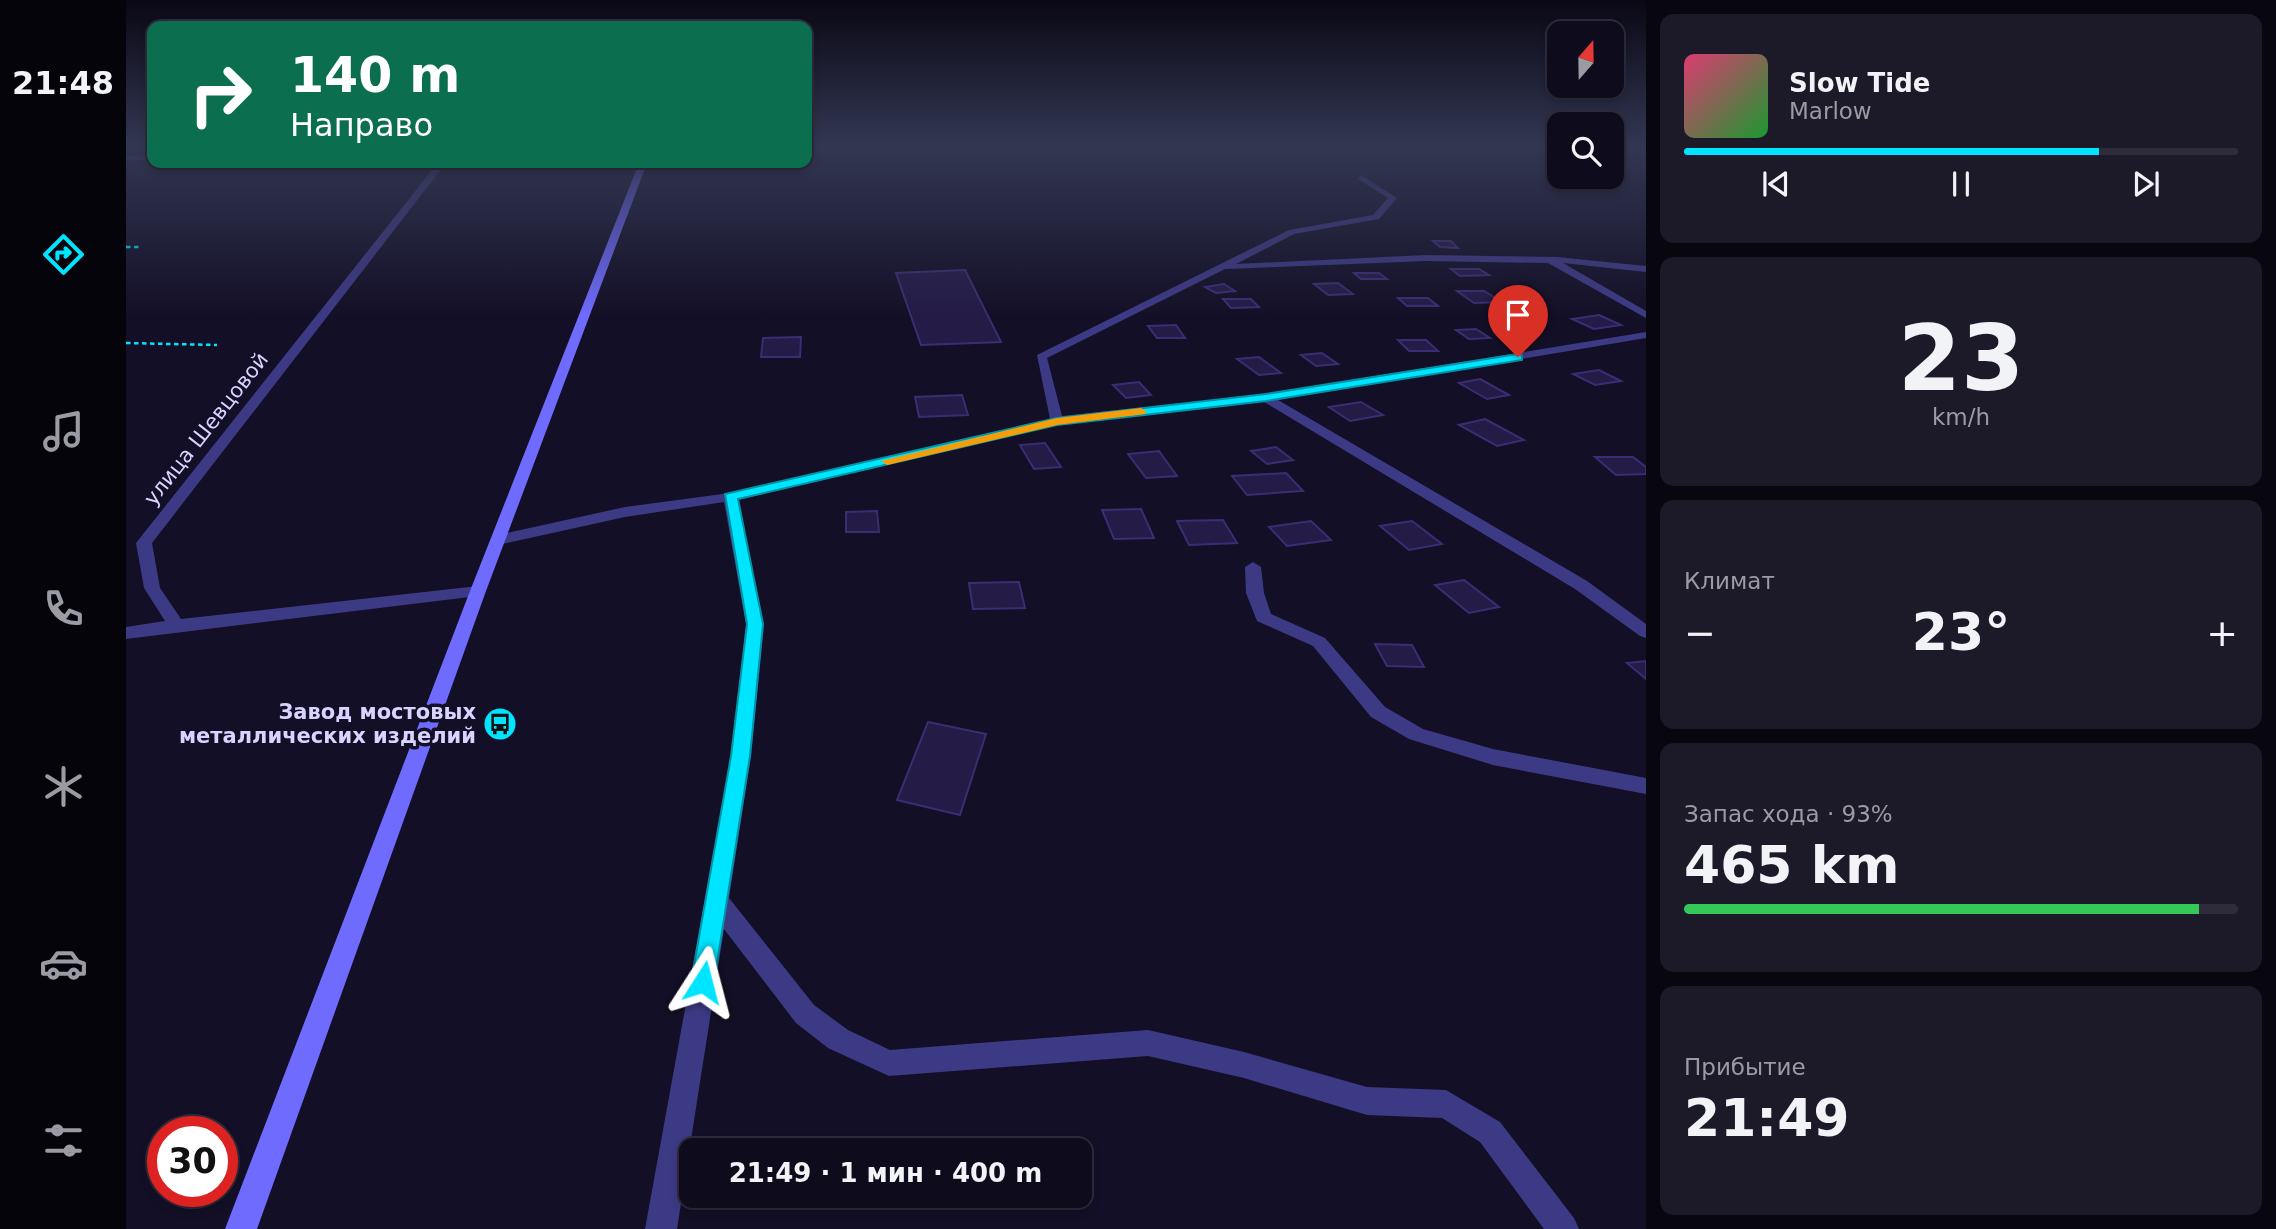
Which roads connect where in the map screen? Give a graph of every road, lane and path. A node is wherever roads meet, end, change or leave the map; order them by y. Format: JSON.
{"nodes":[{"id":1,"x":411,"y":202,"type":"edge"},
{"id":2,"x":628,"y":202,"type":"edge"},
{"id":3,"x":1389,"y":202,"type":"edge"},
{"id":4,"x":1550,"y":260,"type":"junction"},
{"id":5,"x":1221,"y":267,"type":"junction"},
{"id":6,"x":1646,"y":269,"type":"edge"},
{"id":7,"x":1646,"y":314,"type":"edge"},
{"id":8,"x":1646,"y":335,"type":"edge"},
{"id":9,"x":1266,"y":398,"type":"junction"},
{"id":10,"x":1057,"y":421,"type":"junction"},
{"id":11,"x":730,"y":497,"type":"junction"},
{"id":12,"x":498,"y":540,"type":"junction"},
{"id":13,"x":1253,"y":567,"type":"dead end"},
{"id":14,"x":478,"y":591,"type":"junction"},
{"id":15,"x":176,"y":625,"type":"junction"},
{"id":16,"x":1646,"y":632,"type":"edge"},
{"id":17,"x":126,"y":633,"type":"edge"},
{"id":18,"x":1646,"y":786,"type":"edge"},
{"id":19,"x":716,"y":900,"type":"junction"},
{"id":20,"x":241,"y":1229,"type":"edge"},
{"id":21,"x":661,"y":1229,"type":"edge"},
{"id":22,"x":1563,"y":1229,"type":"edge"}],
"edges":[{"from":1,"to":15,"type":"street","name":"улица Шевцовой"},
{"from":2,"to":12,"type":"main road"},
{"from":3,"to":5,"type":"street"},
{"from":4,"to":5,"type":"street"},
{"from":4,"to":6,"type":"street"},
{"from":4,"to":7,"type":"street"},
{"from":5,"to":10,"type":"street"},
{"from":8,"to":9,"type":"street"},
{"from":9,"to":10,"type":"street"},
{"from":9,"to":16,"type":"street"},
{"from":10,"to":11,"type":"street"},
{"from":11,"to":12,"type":"street"},
{"from":11,"to":19,"type":"street"},
{"from":12,"to":14,"type":"main road"},
{"from":13,"to":18,"type":"street"},
{"from":14,"to":15,"type":"street"},
{"from":14,"to":20,"type":"main road"},
{"from":15,"to":17,"type":"street"},
{"from":19,"to":21,"type":"street"},
{"from":19,"to":22,"type":"street"}]}
